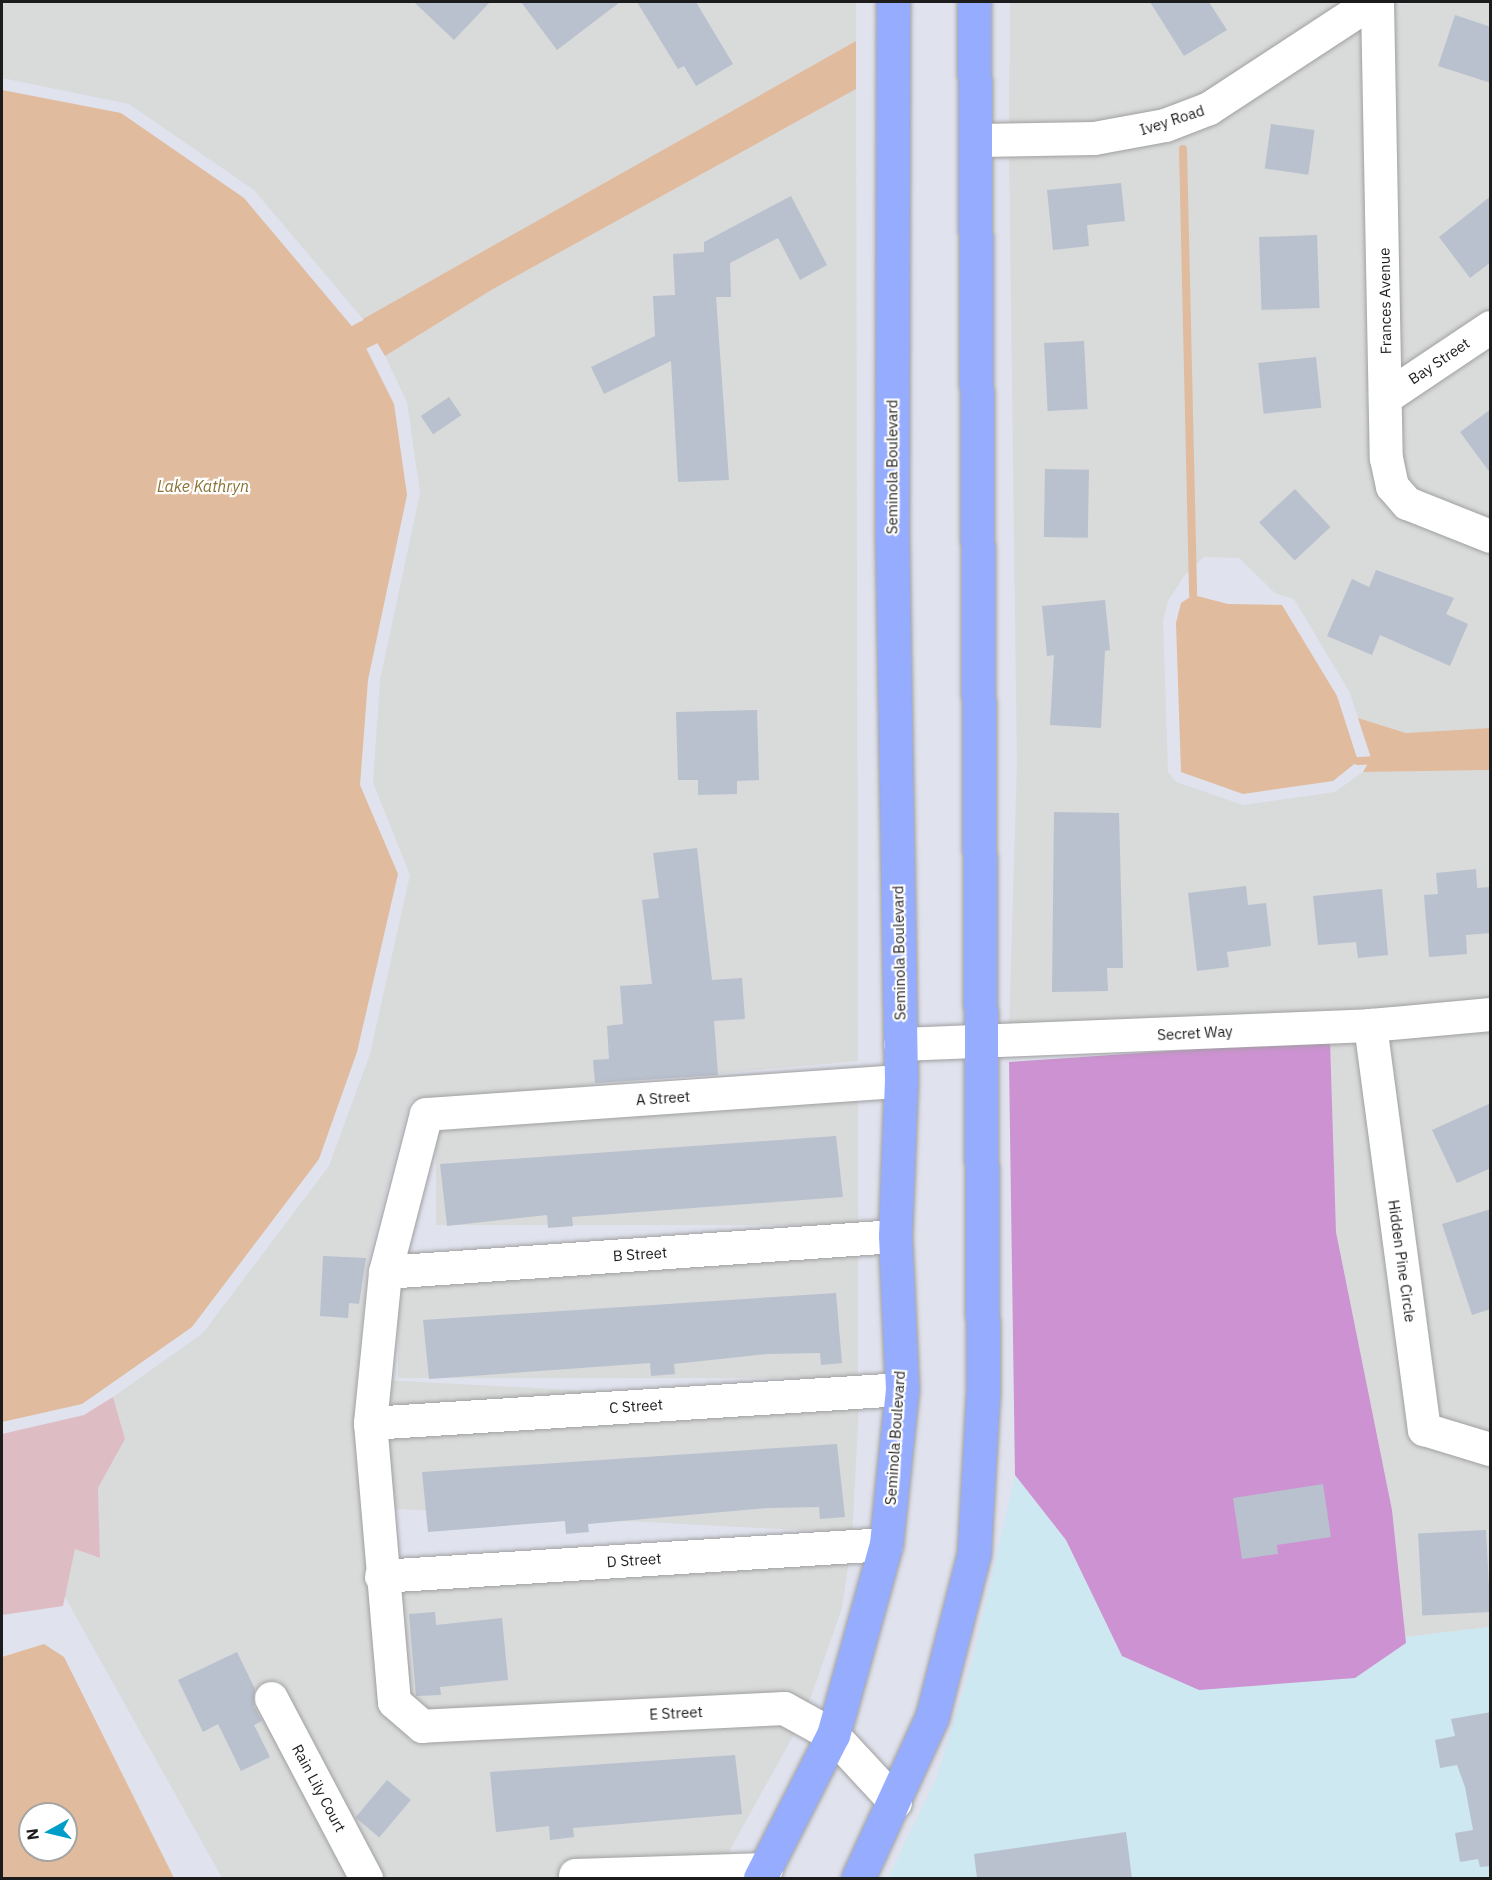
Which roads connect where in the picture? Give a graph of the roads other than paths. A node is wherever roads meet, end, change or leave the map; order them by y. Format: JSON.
{"nodes":[{"id":1,"x":893,"y":2,"type":"edge"},
{"id":2,"x":974,"y":2,"type":"edge"},
{"id":3,"x":1371,"y":2,"type":"edge"},
{"id":4,"x":1377,"y":2,"type":"edge"},
{"id":5,"x":978,"y":140,"type":"junction"},
{"id":6,"x":1491,"y":327,"type":"edge"},
{"id":7,"x":1387,"y":396,"type":"junction"},
{"id":8,"x":1491,"y":536,"type":"edge"},
{"id":9,"x":1491,"y":1014,"type":"edge"},
{"id":10,"x":1370,"y":1025,"type":"junction"},
{"id":11,"x":980,"y":1043,"type":"junction"},
{"id":12,"x":900,"y":1044,"type":"junction"},
{"id":13,"x":901,"y":1081,"type":"junction"},
{"id":14,"x":895,"y":1236,"type":"junction"},
{"id":15,"x":385,"y":1272,"type":"junction"},
{"id":16,"x":902,"y":1389,"type":"junction"},
{"id":17,"x":370,"y":1423,"type":"junction"},
{"id":18,"x":1491,"y":1449,"type":"edge"},
{"id":19,"x":886,"y":1544,"type":"junction"},
{"id":20,"x":381,"y":1576,"type":"junction"},
{"id":21,"x":272,"y":1698,"type":"dead end"},
{"id":22,"x":833,"y":1735,"type":"junction"},
{"id":23,"x":895,"y":1802,"type":"junction"},
{"id":24,"x":763,"y":1874,"type":"edge"},
{"id":25,"x":575,"y":1875,"type":"dead end"},
{"id":26,"x":366,"y":1878,"type":"edge"},
{"id":27,"x":858,"y":1878,"type":"edge"}],
"edges":[{"from":1,"to":12,"type":"main road","name":"Seminola Boulevard"},
{"from":2,"to":5,"type":"main road"},
{"from":3,"to":5,"type":"street","name":"Ivey Road"},
{"from":4,"to":7,"type":"street","name":"Frances Avenue"},
{"from":5,"to":11,"type":"main road"},
{"from":6,"to":7,"type":"street","name":"Bay Street"},
{"from":7,"to":8,"type":"street","name":"Frances Avenue"},
{"from":9,"to":10,"type":"street","name":"Secret Way"},
{"from":10,"to":11,"type":"street","name":"Secret Way"},
{"from":10,"to":18,"type":"street","name":"Hidden Pine Circle"},
{"from":11,"to":12,"type":"street","name":"Secret Way"},
{"from":11,"to":23,"type":"main road"},
{"from":12,"to":13,"type":"main road","name":"Seminola Boulevard"},
{"from":13,"to":14,"type":"main road","name":"Seminola Boulevard"},
{"from":13,"to":15,"type":"street","name":"A Street"},
{"from":14,"to":15,"type":"street","name":"B Street"},
{"from":14,"to":16,"type":"main road","name":"Seminola Boulevard"},
{"from":15,"to":17,"type":"street"},
{"from":16,"to":17,"type":"street","name":"C Street"},
{"from":16,"to":19,"type":"main road","name":"Seminola Boulevard"},
{"from":17,"to":20,"type":"street"},
{"from":19,"to":20,"type":"street","name":"D Street"},
{"from":19,"to":22,"type":"main road","name":"Seminola Boulevard"},
{"from":20,"to":22,"type":"street","name":"E Street"},
{"from":21,"to":26,"type":"street","name":"Rain Lily Court"},
{"from":22,"to":23,"type":"street","name":"E Street"},
{"from":22,"to":24,"type":"main road","name":"Seminola Boulevard"},
{"from":23,"to":27,"type":"main road"},
{"from":24,"to":25,"type":"street"}]}
